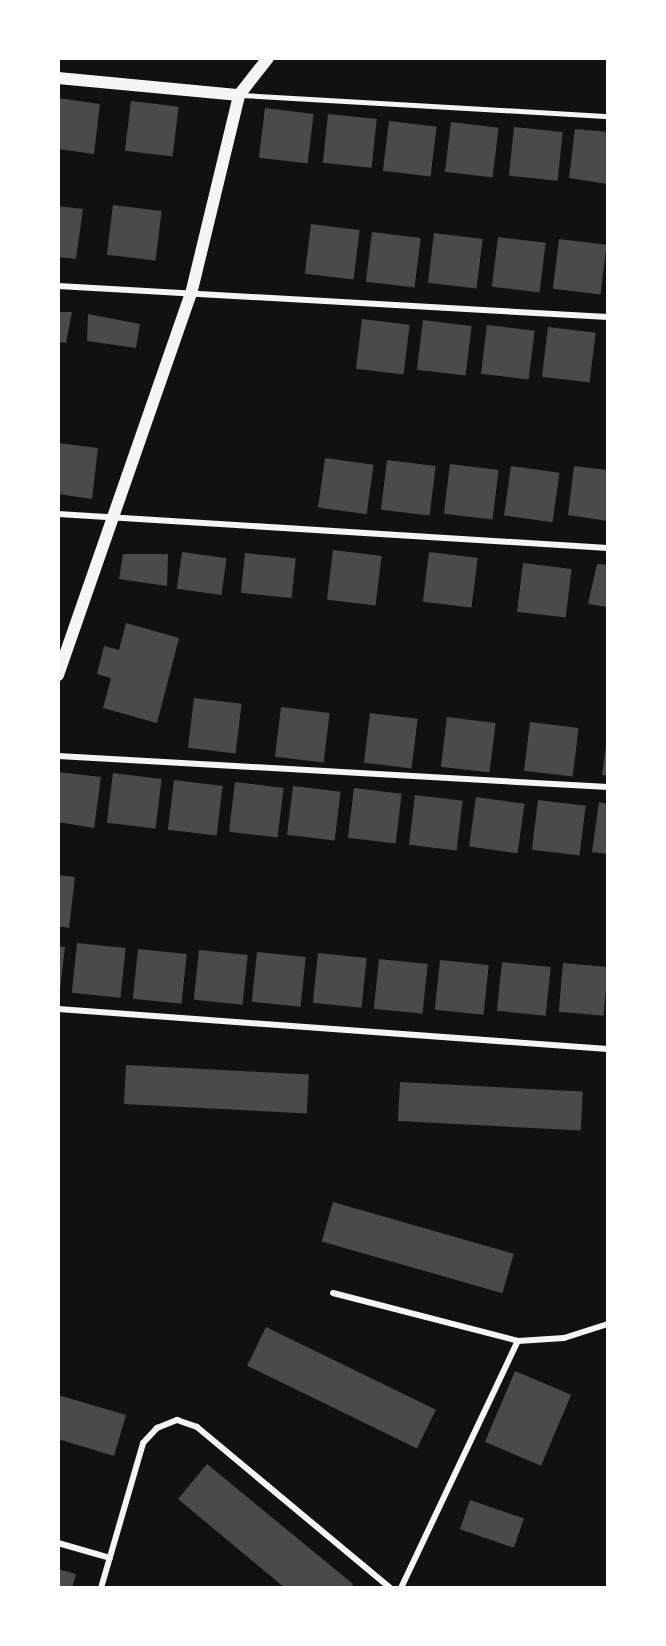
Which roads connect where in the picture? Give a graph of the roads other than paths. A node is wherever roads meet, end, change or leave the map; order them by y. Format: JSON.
{"nodes":[{"id":1,"x":268,"y":58,"type":"edge"},
{"id":2,"x":58,"y":78,"type":"edge"},
{"id":3,"x":239,"y":95,"type":"junction"},
{"id":4,"x":608,"y":116,"type":"edge"},
{"id":5,"x":58,"y":286,"type":"edge"},
{"id":6,"x":191,"y":294,"type":"junction"},
{"id":7,"x":608,"y":317,"type":"edge"},
{"id":8,"x":58,"y":514,"type":"edge"},
{"id":9,"x":109,"y":519,"type":"junction"},
{"id":10,"x":608,"y":548,"type":"edge"},
{"id":11,"x":58,"y":675,"type":"edge"},
{"id":12,"x":58,"y":756,"type":"edge"},
{"id":13,"x":608,"y":787,"type":"edge"},
{"id":14,"x":58,"y":1009,"type":"edge"},
{"id":15,"x":608,"y":1049,"type":"edge"},
{"id":16,"x":333,"y":1293,"type":"dead end"},
{"id":17,"x":608,"y":1324,"type":"edge"},
{"id":18,"x":518,"y":1341,"type":"junction"},
{"id":19,"x":58,"y":1543,"type":"edge"},
{"id":20,"x":110,"y":1558,"type":"junction"},
{"id":21,"x":101,"y":1587,"type":"edge"},
{"id":22,"x":390,"y":1587,"type":"edge"},
{"id":23,"x":401,"y":1587,"type":"edge"}],
"edges":[{"from":1,"to":3,"type":"main road"},
{"from":2,"to":3,"type":"main road"},
{"from":3,"to":4,"type":"lane"},
{"from":3,"to":6,"type":"main road"},
{"from":5,"to":6,"type":"street"},
{"from":6,"to":7,"type":"street"},
{"from":6,"to":9,"type":"main road"},
{"from":8,"to":9,"type":"street"},
{"from":9,"to":10,"type":"street"},
{"from":9,"to":11,"type":"main road"},
{"from":12,"to":13,"type":"street"},
{"from":14,"to":15,"type":"street"},
{"from":16,"to":18,"type":"street"},
{"from":17,"to":18,"type":"street"},
{"from":18,"to":23,"type":"street"},
{"from":19,"to":20,"type":"street"},
{"from":20,"to":21,"type":"street"},
{"from":20,"to":22,"type":"street"}]}
